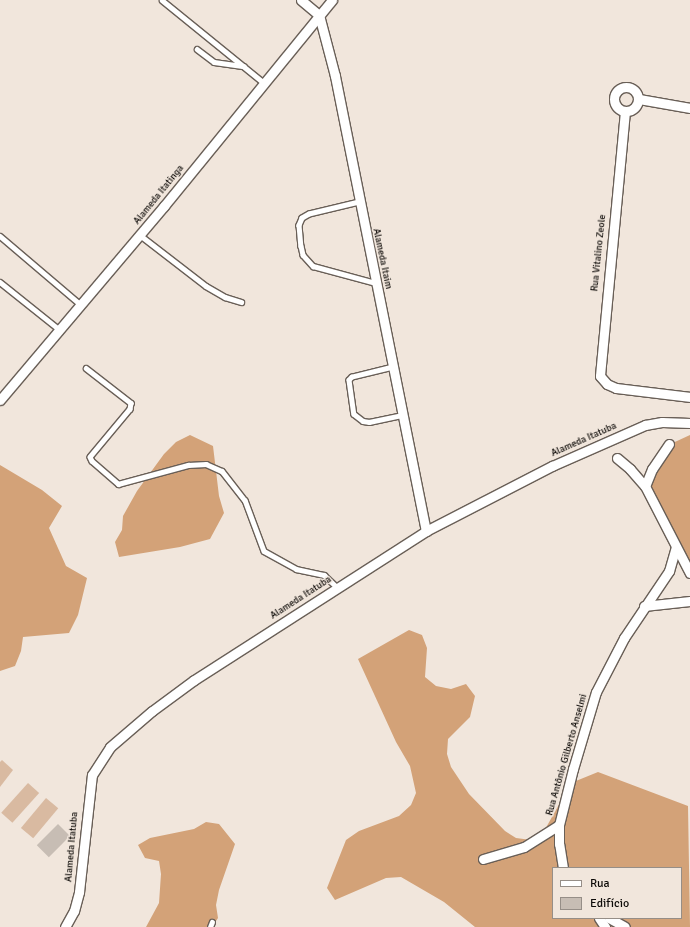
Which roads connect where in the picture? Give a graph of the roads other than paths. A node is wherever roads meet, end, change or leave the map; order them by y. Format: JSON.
{"nodes":[{"id":1,"x":162,"y":0,"type":"edge"},
{"id":2,"x":301,"y":0,"type":"edge"},
{"id":3,"x":332,"y":0,"type":"edge"},
{"id":4,"x":319,"y":15,"type":"junction"},
{"id":5,"x":197,"y":49,"type":"dead end"},
{"id":6,"x":244,"y":66,"type":"junction"},
{"id":7,"x":264,"y":83,"type":"junction"},
{"id":8,"x":639,"y":99,"type":"junction"},
{"id":9,"x":690,"y":108,"type":"edge"},
{"id":10,"x":625,"y":111,"type":"junction"},
{"id":11,"x":359,"y":202,"type":"junction"},
{"id":12,"x":140,"y":235,"type":"junction"},
{"id":13,"x":0,"y":236,"type":"edge"},
{"id":14,"x":0,"y":282,"type":"edge"},
{"id":15,"x":376,"y":283,"type":"junction"},
{"id":16,"x":241,"y":302,"type":"dead end"},
{"id":17,"x":82,"y":305,"type":"junction"},
{"id":18,"x":60,"y":330,"type":"junction"},
{"id":19,"x":393,"y":367,"type":"junction"},
{"id":20,"x":86,"y":368,"type":"dead end"},
{"id":21,"x":690,"y":397,"type":"edge"},
{"id":22,"x":0,"y":400,"type":"edge"},
{"id":23,"x":402,"y":415,"type":"junction"},
{"id":24,"x":690,"y":423,"type":"edge"},
{"id":25,"x":668,"y":444,"type":"dead end"},
{"id":26,"x":616,"y":458,"type":"dead end"},
{"id":27,"x":645,"y":486,"type":"junction"},
{"id":28,"x":426,"y":531,"type":"junction"},
{"id":29,"x":676,"y":548,"type":"junction"},
{"id":30,"x":690,"y":573,"type":"edge"},
{"id":31,"x":338,"y":588,"type":"junction"},
{"id":32,"x":690,"y":601,"type":"edge"},
{"id":33,"x":644,"y":606,"type":"junction"},
{"id":34,"x":559,"y":825,"type":"junction"},
{"id":35,"x":483,"y":859,"type":"dead end"},
{"id":36,"x":563,"y":867,"type":"edge"},
{"id":37,"x":611,"y":919,"type":"edge"},
{"id":38,"x":65,"y":927,"type":"edge"},
{"id":39,"x":625,"y":927,"type":"edge"}],
"edges":[{"from":1,"to":6,"type":"lane"},
{"from":2,"to":4,"type":"street"},
{"from":3,"to":4,"type":"street","name":"Alameda Itatinga"},
{"from":4,"to":7,"type":"street","name":"Alameda Itatinga"},
{"from":4,"to":11,"type":"street","name":"Alameda Itaim"},
{"from":5,"to":6,"type":"lane"},
{"from":6,"to":7,"type":"lane"},
{"from":7,"to":12,"type":"street","name":"Alameda Itatinga"},
{"from":8,"to":9,"type":"street"},
{"from":8,"to":10,"type":"street"},
{"from":8,"to":10,"type":"street"},
{"from":10,"to":21,"type":"street","name":"Rua Vitalino Zeole"},
{"from":11,"to":15,"type":"street","name":"Alameda Itaim"},
{"from":11,"to":15,"type":"lane"},
{"from":12,"to":16,"type":"lane"},
{"from":12,"to":17,"type":"street","name":"Alameda Itatinga"},
{"from":13,"to":17,"type":"lane"},
{"from":14,"to":18,"type":"lane"},
{"from":15,"to":19,"type":"street","name":"Alameda Itaim"},
{"from":17,"to":18,"type":"street","name":"Alameda Itatinga"},
{"from":18,"to":22,"type":"street","name":"Alameda Itatinga"},
{"from":19,"to":23,"type":"street","name":"Alameda Itaim"},
{"from":19,"to":23,"type":"lane"},
{"from":20,"to":31,"type":"lane"},
{"from":23,"to":28,"type":"street","name":"Alameda Itaim"},
{"from":24,"to":28,"type":"street","name":"Alameda Itatuba"},
{"from":25,"to":27,"type":"street"},
{"from":26,"to":27,"type":"street"},
{"from":27,"to":29,"type":"street"},
{"from":28,"to":31,"type":"street","name":"Alameda Itatuba"},
{"from":29,"to":30,"type":"street"},
{"from":29,"to":33,"type":"street","name":"Rua Antônio Gilberto Anselmi"},
{"from":31,"to":38,"type":"street","name":"Alameda Itatuba"},
{"from":32,"to":33,"type":"street"},
{"from":33,"to":34,"type":"street","name":"Rua Antônio Gilberto Anselmi"},
{"from":34,"to":35,"type":"street","name":"Rua Antônio Gilberto Anselmi"},
{"from":34,"to":36,"type":"street","name":"Rua Antônio Gilberto Anselmi"},
{"from":37,"to":39,"type":"street"}]}
